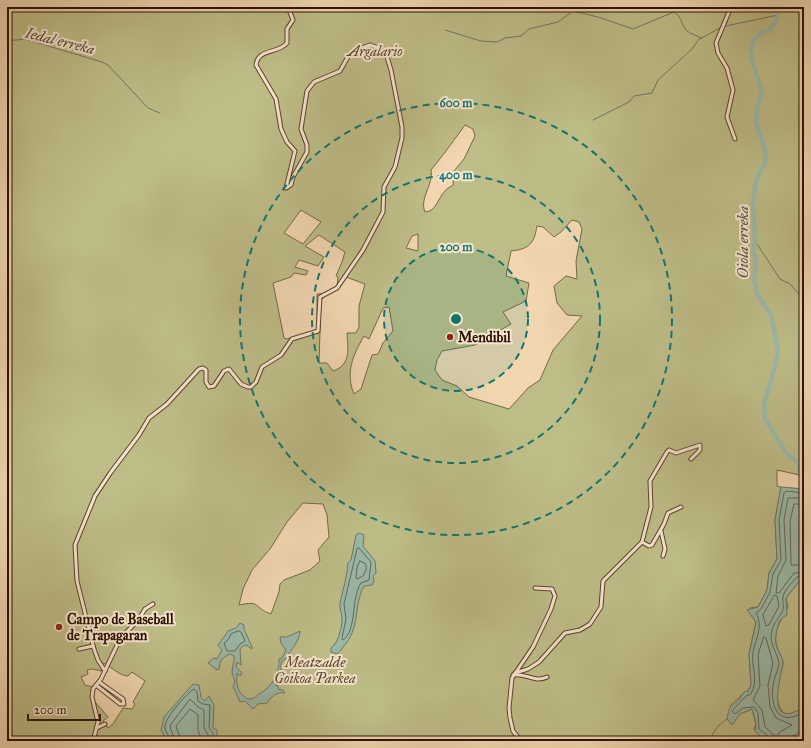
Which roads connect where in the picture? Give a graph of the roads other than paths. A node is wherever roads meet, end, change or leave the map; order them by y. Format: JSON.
{"nodes":[{"id":1,"x":288,"y":7,"type":"edge"},
{"id":2,"x":731,"y":7,"type":"edge"},
{"id":3,"x":734,"y":139,"type":"dead end"},
{"id":4,"x":691,"y":459,"type":"dead end"},
{"id":5,"x":681,"y":506,"type":"dead end"},
{"id":6,"x":661,"y":531,"type":"junction"},
{"id":7,"x":642,"y":542,"type":"junction"},
{"id":8,"x":663,"y":556,"type":"dead end"},
{"id":9,"x":536,"y":588,"type":"dead end"},
{"id":10,"x":153,"y":604,"type":"dead end"},
{"id":11,"x":93,"y":646,"type":"junction"},
{"id":12,"x":79,"y":649,"type":"dead end"},
{"id":13,"x":105,"y":670,"type":"junction"},
{"id":14,"x":514,"y":674,"type":"junction"},
{"id":15,"x":547,"y":678,"type":"dead end"},
{"id":16,"x":99,"y":682,"type":"junction"},
{"id":17,"x":96,"y":685,"type":"junction"},
{"id":18,"x":105,"y":724,"type":"dead end"},
{"id":19,"x":97,"y":728,"type":"junction"},
{"id":20,"x":93,"y":741,"type":"edge"},
{"id":21,"x":522,"y":741,"type":"edge"}],
"edges":[{"from":1,"to":11,"type":"street"},
{"from":2,"to":3,"type":"street"},
{"from":4,"to":7,"type":"street"},
{"from":5,"to":6,"type":"street"},
{"from":6,"to":7,"type":"street"},
{"from":6,"to":8,"type":"street"},
{"from":7,"to":14,"type":"street"},
{"from":9,"to":14,"type":"street"},
{"from":10,"to":13,"type":"street"},
{"from":11,"to":12,"type":"street"},
{"from":11,"to":13,"type":"street"},
{"from":13,"to":16,"type":"street"},
{"from":14,"to":15,"type":"street"},
{"from":14,"to":21,"type":"street"},
{"from":16,"to":17,"type":"street"},
{"from":16,"to":17,"type":"street"},
{"from":17,"to":19,"type":"street"},
{"from":18,"to":19,"type":"street"},
{"from":19,"to":20,"type":"street"}]}
